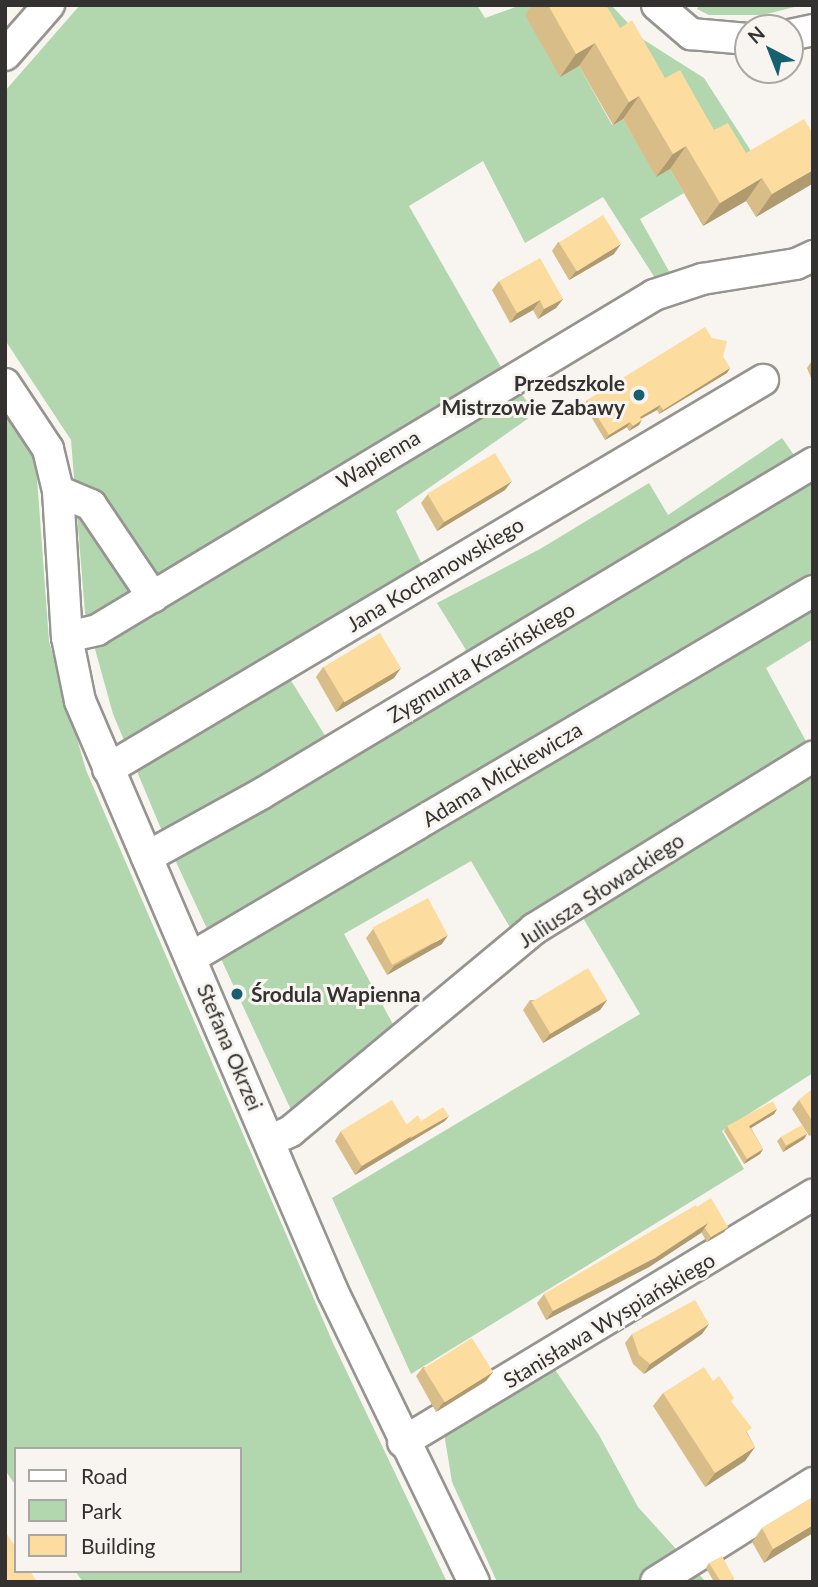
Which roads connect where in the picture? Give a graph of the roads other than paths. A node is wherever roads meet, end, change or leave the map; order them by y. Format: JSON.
{"nodes":[{"id":1,"x":49,"y":5,"type":"edge"},
{"id":2,"x":657,"y":5,"type":"edge"},
{"id":3,"x":734,"y":38,"type":"edge"},
{"id":4,"x":5,"y":55,"type":"edge"},
{"id":5,"x":813,"y":256,"type":"edge"},
{"id":6,"x":763,"y":380,"type":"dead end"},
{"id":7,"x":5,"y":384,"type":"edge"},
{"id":8,"x":813,"y":463,"type":"edge"},
{"id":9,"x":58,"y":491,"type":"junction"},
{"id":10,"x":813,"y":590,"type":"edge"},
{"id":11,"x":153,"y":597,"type":"junction"},
{"id":12,"x":68,"y":637,"type":"junction"},
{"id":13,"x":813,"y":757,"type":"edge"},
{"id":14,"x":108,"y":769,"type":"junction"},
{"id":15,"x":147,"y":857,"type":"junction"},
{"id":16,"x":192,"y":957,"type":"junction"},
{"id":17,"x":269,"y":1141,"type":"junction"},
{"id":18,"x":813,"y":1195,"type":"edge"},
{"id":19,"x":403,"y":1442,"type":"junction"},
{"id":20,"x":813,"y":1483,"type":"edge"},
{"id":21,"x":474,"y":1582,"type":"edge"},
{"id":22,"x":656,"y":1582,"type":"edge"}],
"edges":[{"from":1,"to":4,"type":"street"},
{"from":2,"to":3,"type":"street"},
{"from":5,"to":11,"type":"street","name":"Wapienna"},
{"from":6,"to":14,"type":"street","name":"Jana Kochanowskiego"},
{"from":7,"to":9,"type":"street","name":"Stefana Okrzei"},
{"from":8,"to":15,"type":"street","name":"Zygmunta Krasińskiego"},
{"from":9,"to":11,"type":"street"},
{"from":9,"to":12,"type":"street","name":"Stefana Okrzei"},
{"from":10,"to":16,"type":"street","name":"Adama Mickiewicza"},
{"from":11,"to":12,"type":"street","name":"Wapienna"},
{"from":12,"to":14,"type":"street","name":"Stefana Okrzei"},
{"from":13,"to":17,"type":"street","name":"Juliusza Słowackiego"},
{"from":14,"to":15,"type":"street","name":"Stefana Okrzei"},
{"from":15,"to":16,"type":"street","name":"Stefana Okrzei"},
{"from":16,"to":17,"type":"street","name":"Stefana Okrzei"},
{"from":17,"to":19,"type":"street","name":"Stefana Okrzei"},
{"from":18,"to":19,"type":"street","name":"Stanisława Wyspiańskiego"},
{"from":19,"to":21,"type":"street","name":"Stefana Okrzei"},
{"from":20,"to":22,"type":"street"}]}
